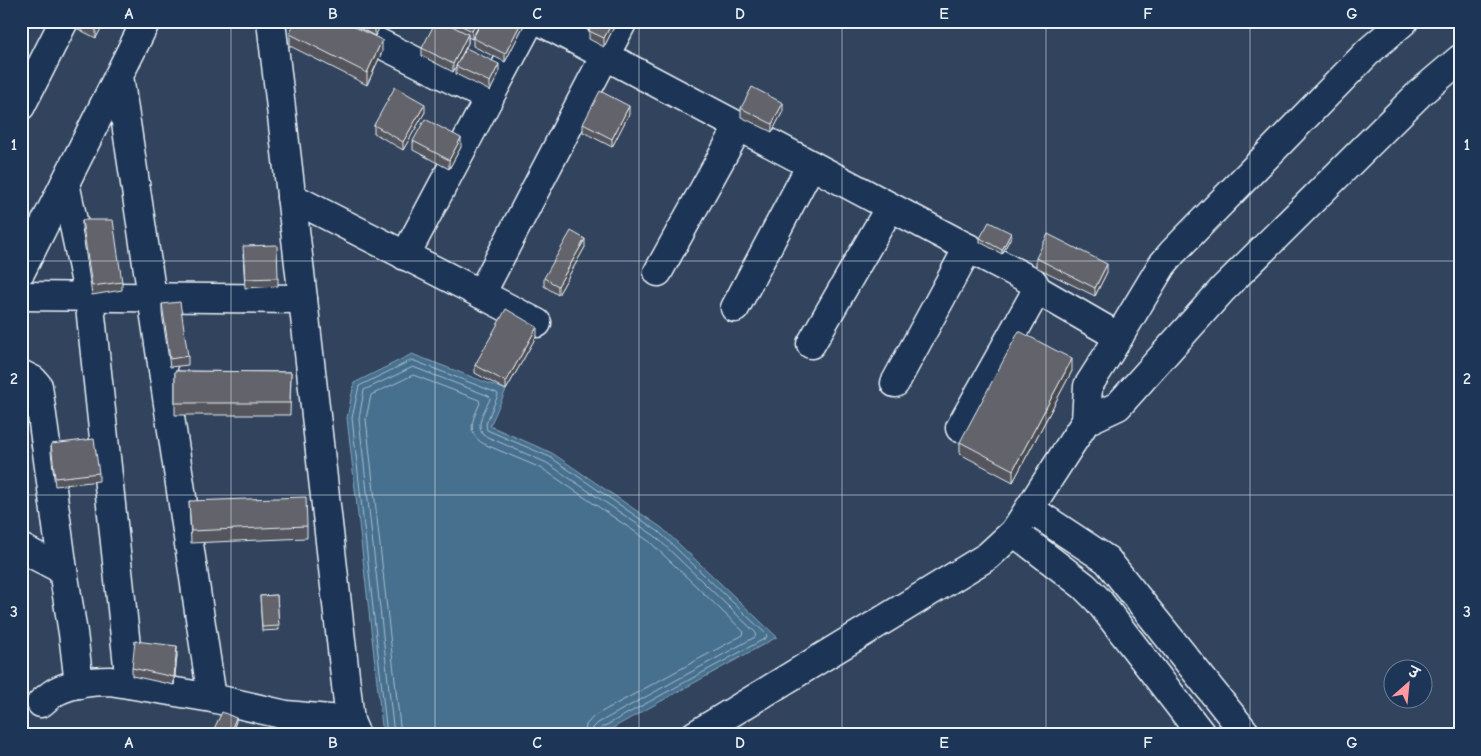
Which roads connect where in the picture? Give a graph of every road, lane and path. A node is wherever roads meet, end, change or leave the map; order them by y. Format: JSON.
{"nodes":[{"id":1,"x":64,"y":21,"type":"edge"},
{"id":2,"x":146,"y":21,"type":"edge"},
{"id":3,"x":271,"y":21,"type":"edge"},
{"id":4,"x":335,"y":21,"type":"edge"},
{"id":5,"x":530,"y":21,"type":"edge"},
{"id":6,"x":540,"y":21,"type":"edge"},
{"id":7,"x":623,"y":21,"type":"edge"},
{"id":8,"x":1404,"y":21,"type":"edge"},
{"id":9,"x":606,"y":57,"type":"junction"},
{"id":10,"x":1460,"y":59,"type":"edge"},
{"id":11,"x":119,"y":76,"type":"junction"},
{"id":12,"x":489,"y":98,"type":"junction"},
{"id":13,"x":21,"y":106,"type":"edge"},
{"id":14,"x":739,"y":126,"type":"junction"},
{"id":15,"x":811,"y":165,"type":"junction"},
{"id":16,"x":65,"y":183,"type":"junction"},
{"id":17,"x":291,"y":197,"type":"junction"},
{"id":18,"x":890,"y":207,"type":"junction"},
{"id":19,"x":968,"y":248,"type":"junction"},
{"id":20,"x":405,"y":256,"type":"junction"},
{"id":21,"x":21,"y":270,"type":"edge"},
{"id":22,"x":658,"y":272,"type":"dead end"},
{"id":23,"x":1036,"y":289,"type":"junction"},
{"id":24,"x":481,"y":294,"type":"junction"},
{"id":25,"x":21,"y":296,"type":"edge"},
{"id":26,"x":90,"y":297,"type":"junction"},
{"id":27,"x":153,"y":298,"type":"junction"},
{"id":28,"x":303,"y":299,"type":"junction"},
{"id":29,"x":735,"y":308,"type":"dead end"},
{"id":30,"x":537,"y":323,"type":"dead end"},
{"id":31,"x":1119,"y":337,"type":"junction"},
{"id":32,"x":811,"y":344,"type":"dead end"},
{"id":33,"x":21,"y":374,"type":"edge"},
{"id":34,"x":895,"y":384,"type":"dead end"},
{"id":35,"x":1086,"y":421,"type":"junction"},
{"id":36,"x":960,"y":428,"type":"dead end"},
{"id":37,"x":1030,"y":509,"type":"junction"},
{"id":38,"x":1014,"y":532,"type":"junction"},
{"id":39,"x":21,"y":548,"type":"edge"},
{"id":40,"x":62,"y":570,"type":"junction"},
{"id":41,"x":79,"y":684,"type":"junction"},
{"id":42,"x":130,"y":684,"type":"junction"},
{"id":43,"x":212,"y":698,"type":"junction"},
{"id":44,"x":40,"y":703,"type":"dead end"},
{"id":45,"x":353,"y":728,"type":"edge"},
{"id":46,"x":695,"y":735,"type":"edge"},
{"id":47,"x":1202,"y":735,"type":"edge"},
{"id":48,"x":1247,"y":735,"type":"edge"}],
"edges":[{"from":1,"to":13,"type":"street"},
{"from":2,"to":11,"type":"street"},
{"from":3,"to":17,"type":"street"},
{"from":4,"to":12,"type":"street"},
{"from":5,"to":12,"type":"street"},
{"from":6,"to":9,"type":"street"},
{"from":7,"to":9,"type":"street"},
{"from":8,"to":31,"type":"street"},
{"from":9,"to":14,"type":"street"},
{"from":9,"to":24,"type":"street"},
{"from":10,"to":35,"type":"street"},
{"from":11,"to":16,"type":"street"},
{"from":11,"to":27,"type":"street"},
{"from":12,"to":20,"type":"street"},
{"from":14,"to":15,"type":"street"},
{"from":14,"to":22,"type":"street"},
{"from":15,"to":18,"type":"street"},
{"from":15,"to":29,"type":"street"},
{"from":16,"to":21,"type":"street"},
{"from":16,"to":26,"type":"street"},
{"from":17,"to":20,"type":"street"},
{"from":17,"to":28,"type":"street"},
{"from":18,"to":19,"type":"street"},
{"from":18,"to":32,"type":"street"},
{"from":19,"to":23,"type":"street"},
{"from":19,"to":34,"type":"street"},
{"from":20,"to":24,"type":"street"},
{"from":23,"to":31,"type":"street"},
{"from":23,"to":36,"type":"street"},
{"from":24,"to":30,"type":"street"},
{"from":25,"to":26,"type":"street"},
{"from":26,"to":27,"type":"street"},
{"from":26,"to":42,"type":"street"},
{"from":27,"to":28,"type":"street"},
{"from":27,"to":43,"type":"street"},
{"from":28,"to":45,"type":"street"},
{"from":31,"to":35,"type":"street"},
{"from":33,"to":40,"type":"street"},
{"from":35,"to":37,"type":"street"},
{"from":37,"to":38,"type":"street"},
{"from":37,"to":48,"type":"street"},
{"from":38,"to":46,"type":"street"},
{"from":38,"to":47,"type":"street"},
{"from":39,"to":40,"type":"street"},
{"from":40,"to":41,"type":"street"},
{"from":41,"to":42,"type":"street"},
{"from":41,"to":44,"type":"street"},
{"from":42,"to":43,"type":"street"},
{"from":43,"to":45,"type":"street"}]}
